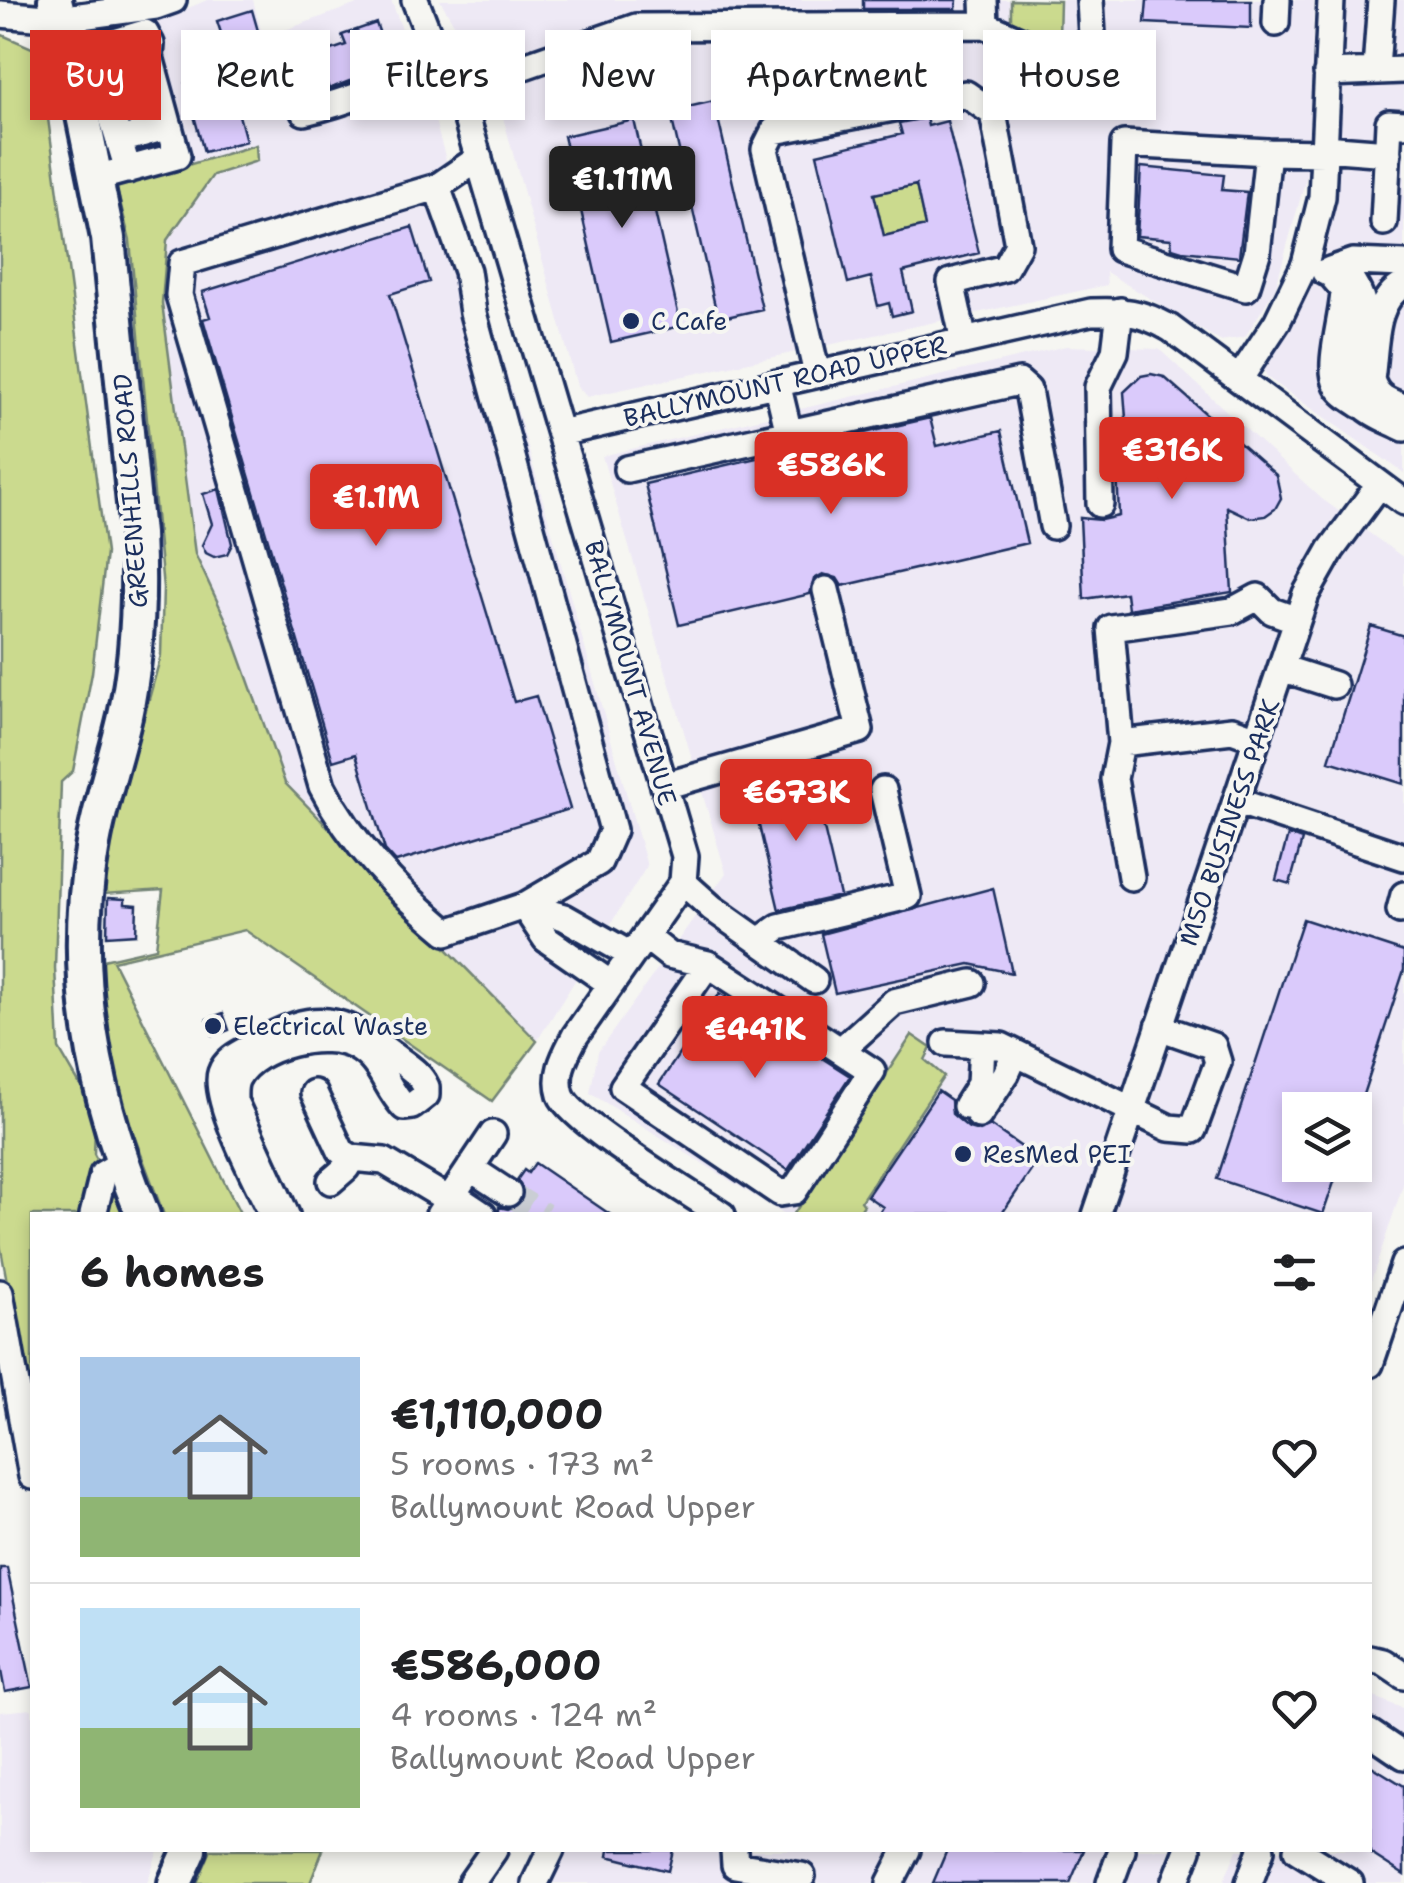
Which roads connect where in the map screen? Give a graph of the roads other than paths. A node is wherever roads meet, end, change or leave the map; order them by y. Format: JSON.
{"nodes":[{"id":1,"x":173,"y":0,"type":"edge"},
{"id":2,"x":415,"y":0,"type":"edge"},
{"id":3,"x":1090,"y":0,"type":"edge"},
{"id":4,"x":1332,"y":0,"type":"edge"},
{"id":5,"x":1381,"y":0,"type":"edge"},
{"id":6,"x":56,"y":9,"type":"edge"},
{"id":7,"x":984,"y":12,"type":"edge"},
{"id":8,"x":0,"y":14,"type":"edge"},
{"id":9,"x":428,"y":30,"type":"edge"},
{"id":10,"x":525,"y":66,"type":"edge"},
{"id":11,"x":1376,"y":69,"type":"junction"},
{"id":12,"x":1404,"y":70,"type":"edge"},
{"id":13,"x":1328,"y":73,"type":"junction"},
{"id":14,"x":161,"y":98,"type":"edge"},
{"id":15,"x":98,"y":120,"type":"edge"},
{"id":16,"x":110,"y":120,"type":"edge"},
{"id":17,"x":467,"y":120,"type":"edge"},
{"id":18,"x":1404,"y":124,"type":"edge"},
{"id":19,"x":1324,"y":151,"type":"junction"},
{"id":20,"x":1268,"y":152,"type":"junction"},
{"id":21,"x":1388,"y":153,"type":"junction"},
{"id":22,"x":125,"y":158,"type":"junction"},
{"id":23,"x":478,"y":158,"type":"junction"},
{"id":24,"x":96,"y":178,"type":"junction"},
{"id":25,"x":437,"y":187,"type":"junction"},
{"id":26,"x":1384,"y":222,"type":"dead end"},
{"id":27,"x":1404,"y":264,"type":"edge"},
{"id":28,"x":1315,"y":268,"type":"junction"},
{"id":29,"x":1404,"y":284,"type":"edge"},
{"id":30,"x":1120,"y":311,"type":"junction"},
{"id":31,"x":964,"y":341,"type":"junction"},
{"id":32,"x":817,"y":374,"type":"junction"},
{"id":33,"x":1240,"y":378,"type":"junction"},
{"id":34,"x":777,"y":383,"type":"junction"},
{"id":35,"x":1404,"y":407,"type":"edge"},
{"id":36,"x":1404,"y":428,"type":"edge"},
{"id":37,"x":560,"y":433,"type":"junction"},
{"id":38,"x":791,"y":441,"type":"junction"},
{"id":39,"x":627,"y":469,"type":"dead end"},
{"id":40,"x":1379,"y":484,"type":"junction"},
{"id":41,"x":1404,"y":502,"type":"edge"},
{"id":42,"x":1100,"y":504,"type":"dead end"},
{"id":43,"x":1053,"y":526,"type":"dead end"},
{"id":44,"x":826,"y":590,"type":"dead end"},
{"id":45,"x":1298,"y":620,"type":"junction"},
{"id":46,"x":1281,"y":668,"type":"junction"},
{"id":47,"x":1334,"y":685,"type":"dead end"},
{"id":48,"x":1257,"y":739,"type":"junction"},
{"id":49,"x":1121,"y":743,"type":"junction"},
{"id":50,"x":664,"y":786,"type":"junction"},
{"id":51,"x":883,"y":790,"type":"dead end"},
{"id":52,"x":1236,"y":800,"type":"junction"},
{"id":53,"x":1404,"y":857,"type":"edge"},
{"id":54,"x":1132,"y":878,"type":"dead end"},
{"id":55,"x":682,"y":882,"type":"junction"},
{"id":56,"x":524,"y":906,"type":"junction"},
{"id":57,"x":759,"y":941,"type":"junction"},
{"id":58,"x":639,"y":946,"type":"junction"},
{"id":59,"x":708,"y":964,"type":"junction"},
{"id":60,"x":814,"y":980,"type":"dead end"},
{"id":61,"x":972,"y":983,"type":"dead end"},
{"id":62,"x":611,"y":984,"type":"junction"},
{"id":63,"x":1160,"y":1027,"type":"junction"},
{"id":64,"x":946,"y":1042,"type":"dead end"},
{"id":65,"x":982,"y":1045,"type":"junction"},
{"id":66,"x":840,"y":1050,"type":"junction"},
{"id":67,"x":1015,"y":1054,"type":"junction"},
{"id":68,"x":314,"y":1093,"type":"dead end"},
{"id":69,"x":1132,"y":1108,"type":"junction"},
{"id":70,"x":493,"y":1134,"type":"dead end"},
{"id":71,"x":352,"y":1158,"type":"junction"},
{"id":72,"x":122,"y":1162,"type":"junction"},
{"id":73,"x":470,"y":1168,"type":"junction"},
{"id":74,"x":331,"y":1181,"type":"dead end"},
{"id":75,"x":508,"y":1194,"type":"tunnel mouth"},
{"id":76,"x":447,"y":1204,"type":"edge"},
{"id":77,"x":94,"y":1212,"type":"edge"},
{"id":78,"x":143,"y":1212,"type":"edge"},
{"id":79,"x":272,"y":1212,"type":"edge"},
{"id":80,"x":285,"y":1212,"type":"edge"},
{"id":81,"x":473,"y":1212,"type":"edge"},
{"id":82,"x":718,"y":1212,"type":"edge"},
{"id":83,"x":1097,"y":1212,"type":"edge"},
{"id":84,"x":1404,"y":1264,"type":"edge"},
{"id":85,"x":0,"y":1294,"type":"edge"},
{"id":86,"x":1372,"y":1358,"type":"edge"},
{"id":87,"x":18,"y":1413,"type":"edge"},
{"id":88,"x":30,"y":1467,"type":"edge"},
{"id":89,"x":1372,"y":1733,"type":"edge"},
{"id":90,"x":1404,"y":1756,"type":"edge"},
{"id":91,"x":189,"y":1852,"type":"edge"},
{"id":92,"x":493,"y":1852,"type":"edge"},
{"id":93,"x":551,"y":1852,"type":"edge"},
{"id":94,"x":906,"y":1852,"type":"edge"},
{"id":95,"x":1121,"y":1852,"type":"edge"},
{"id":96,"x":1187,"y":1852,"type":"edge"},
{"id":97,"x":1260,"y":1852,"type":"edge"},
{"id":98,"x":1300,"y":1852,"type":"edge"},
{"id":99,"x":734,"y":1866,"type":"edge"},
{"id":100,"x":802,"y":1876,"type":"dead end"},
{"id":101,"x":176,"y":1883,"type":"edge"},
{"id":102,"x":471,"y":1883,"type":"edge"},
{"id":103,"x":535,"y":1883,"type":"edge"},
{"id":104,"x":890,"y":1883,"type":"edge"},
{"id":105,"x":1110,"y":1883,"type":"edge"},
{"id":106,"x":1175,"y":1883,"type":"edge"},
{"id":107,"x":1249,"y":1883,"type":"edge"},
{"id":108,"x":1350,"y":1883,"type":"edge"}],
"edges":[{"from":1,"to":6,"type":"street"},
{"from":2,"to":9,"type":"street"},
{"from":3,"to":7,"type":"street"},
{"from":4,"to":13,"type":"street"},
{"from":5,"to":11,"type":"street"},
{"from":6,"to":8,"type":"street"},
{"from":7,"to":10,"type":"street"},
{"from":11,"to":12,"type":"street"},
{"from":11,"to":13,"type":"street"},
{"from":13,"to":19,"type":"street"},
{"from":14,"to":22,"type":"street"},
{"from":15,"to":24,"type":"main road","name":"GREENHILLS ROAD"},
{"from":16,"to":22,"type":"street"},
{"from":17,"to":23,"type":"street"},
{"from":18,"to":21,"type":"street"},
{"from":19,"to":20,"type":"street"},
{"from":19,"to":21,"type":"street"},
{"from":19,"to":28,"type":"street"},
{"from":20,"to":20,"type":"street"},
{"from":21,"to":26,"type":"street"},
{"from":22,"to":24,"type":"street"},
{"from":23,"to":25,"type":"street"},
{"from":23,"to":37,"type":"street"},
{"from":24,"to":72,"type":"main road","name":"GREENHILLS ROAD"},
{"from":25,"to":56,"type":"street"},
{"from":25,"to":56,"type":"street"},
{"from":27,"to":28,"type":"street"},
{"from":28,"to":33,"type":"street"},
{"from":28,"to":36,"type":"street"},
{"from":29,"to":35,"type":"street"},
{"from":30,"to":31,"type":"street","name":"BALLYMOUNT ROAD UPPER"},
{"from":30,"to":33,"type":"street","name":"BALLYMOUNT ROAD UPPER"},
{"from":30,"to":42,"type":"street"},
{"from":31,"to":32,"type":"street","name":"BALLYMOUNT ROAD UPPER"},
{"from":31,"to":32,"type":"street"},
{"from":32,"to":34,"type":"street","name":"BALLYMOUNT ROAD UPPER"},
{"from":33,"to":40,"type":"street","name":"BALLYMOUNT ROAD UPPER"},
{"from":34,"to":37,"type":"street","name":"BALLYMOUNT ROAD UPPER"},
{"from":34,"to":38,"type":"street"},
{"from":37,"to":50,"type":"street","name":"BALLYMOUNT AVENUE"},
{"from":38,"to":39,"type":"street"},
{"from":38,"to":43,"type":"street"},
{"from":40,"to":41,"type":"street","name":"BALLYMOUNT ROAD UPPER"},
{"from":40,"to":45,"type":"street","name":"M50 BUSINESS PARK"},
{"from":44,"to":50,"type":"street"},
{"from":45,"to":46,"type":"street","name":"M50 BUSINESS PARK"},
{"from":45,"to":49,"type":"street"},
{"from":46,"to":47,"type":"street"},
{"from":46,"to":48,"type":"street","name":"M50 BUSINESS PARK"},
{"from":48,"to":49,"type":"street"},
{"from":48,"to":52,"type":"street","name":"M50 BUSINESS PARK"},
{"from":49,"to":54,"type":"street"},
{"from":50,"to":55,"type":"street","name":"BALLYMOUNT AVENUE"},
{"from":51,"to":57,"type":"street"},
{"from":52,"to":53,"type":"street"},
{"from":52,"to":63,"type":"street","name":"M50 BUSINESS PARK"},
{"from":55,"to":57,"type":"street"},
{"from":55,"to":58,"type":"street"},
{"from":56,"to":58,"type":"street"},
{"from":56,"to":62,"type":"street"},
{"from":57,"to":60,"type":"street"},
{"from":58,"to":59,"type":"street"},
{"from":58,"to":62,"type":"street"},
{"from":59,"to":66,"type":"street"},
{"from":59,"to":66,"type":"street"},
{"from":61,"to":66,"type":"street"},
{"from":62,"to":82,"type":"street"},
{"from":63,"to":69,"type":"street","name":"M50 BUSINESS PARK"},
{"from":63,"to":69,"type":"street"},
{"from":64,"to":65,"type":"street"},
{"from":65,"to":67,"type":"street"},
{"from":65,"to":67,"type":"street"},
{"from":67,"to":69,"type":"street"},
{"from":68,"to":71,"type":"street"},
{"from":69,"to":83,"type":"street","name":"M50 BUSINESS PARK"},
{"from":70,"to":73,"type":"street"},
{"from":71,"to":74,"type":"street"},
{"from":71,"to":76,"type":"street"},
{"from":72,"to":77,"type":"street"},
{"from":72,"to":78,"type":"main road","name":"GREENHILLS ROAD"},
{"from":73,"to":75,"type":"street"},
{"from":73,"to":76,"type":"street"},
{"from":76,"to":81,"type":"street"},
{"from":79,"to":80,"type":"street"},
{"from":84,"to":86,"type":"street"},
{"from":85,"to":87,"type":"street"},
{"from":87,"to":88,"type":"street"},
{"from":89,"to":90,"type":"street"},
{"from":91,"to":101,"type":"main road"},
{"from":92,"to":102,"type":"street"},
{"from":93,"to":103,"type":"street"},
{"from":94,"to":104,"type":"street"},
{"from":95,"to":105,"type":"street"},
{"from":96,"to":106,"type":"street"},
{"from":97,"to":107,"type":"street"},
{"from":98,"to":108,"type":"street"},
{"from":99,"to":100,"type":"street"}]}
